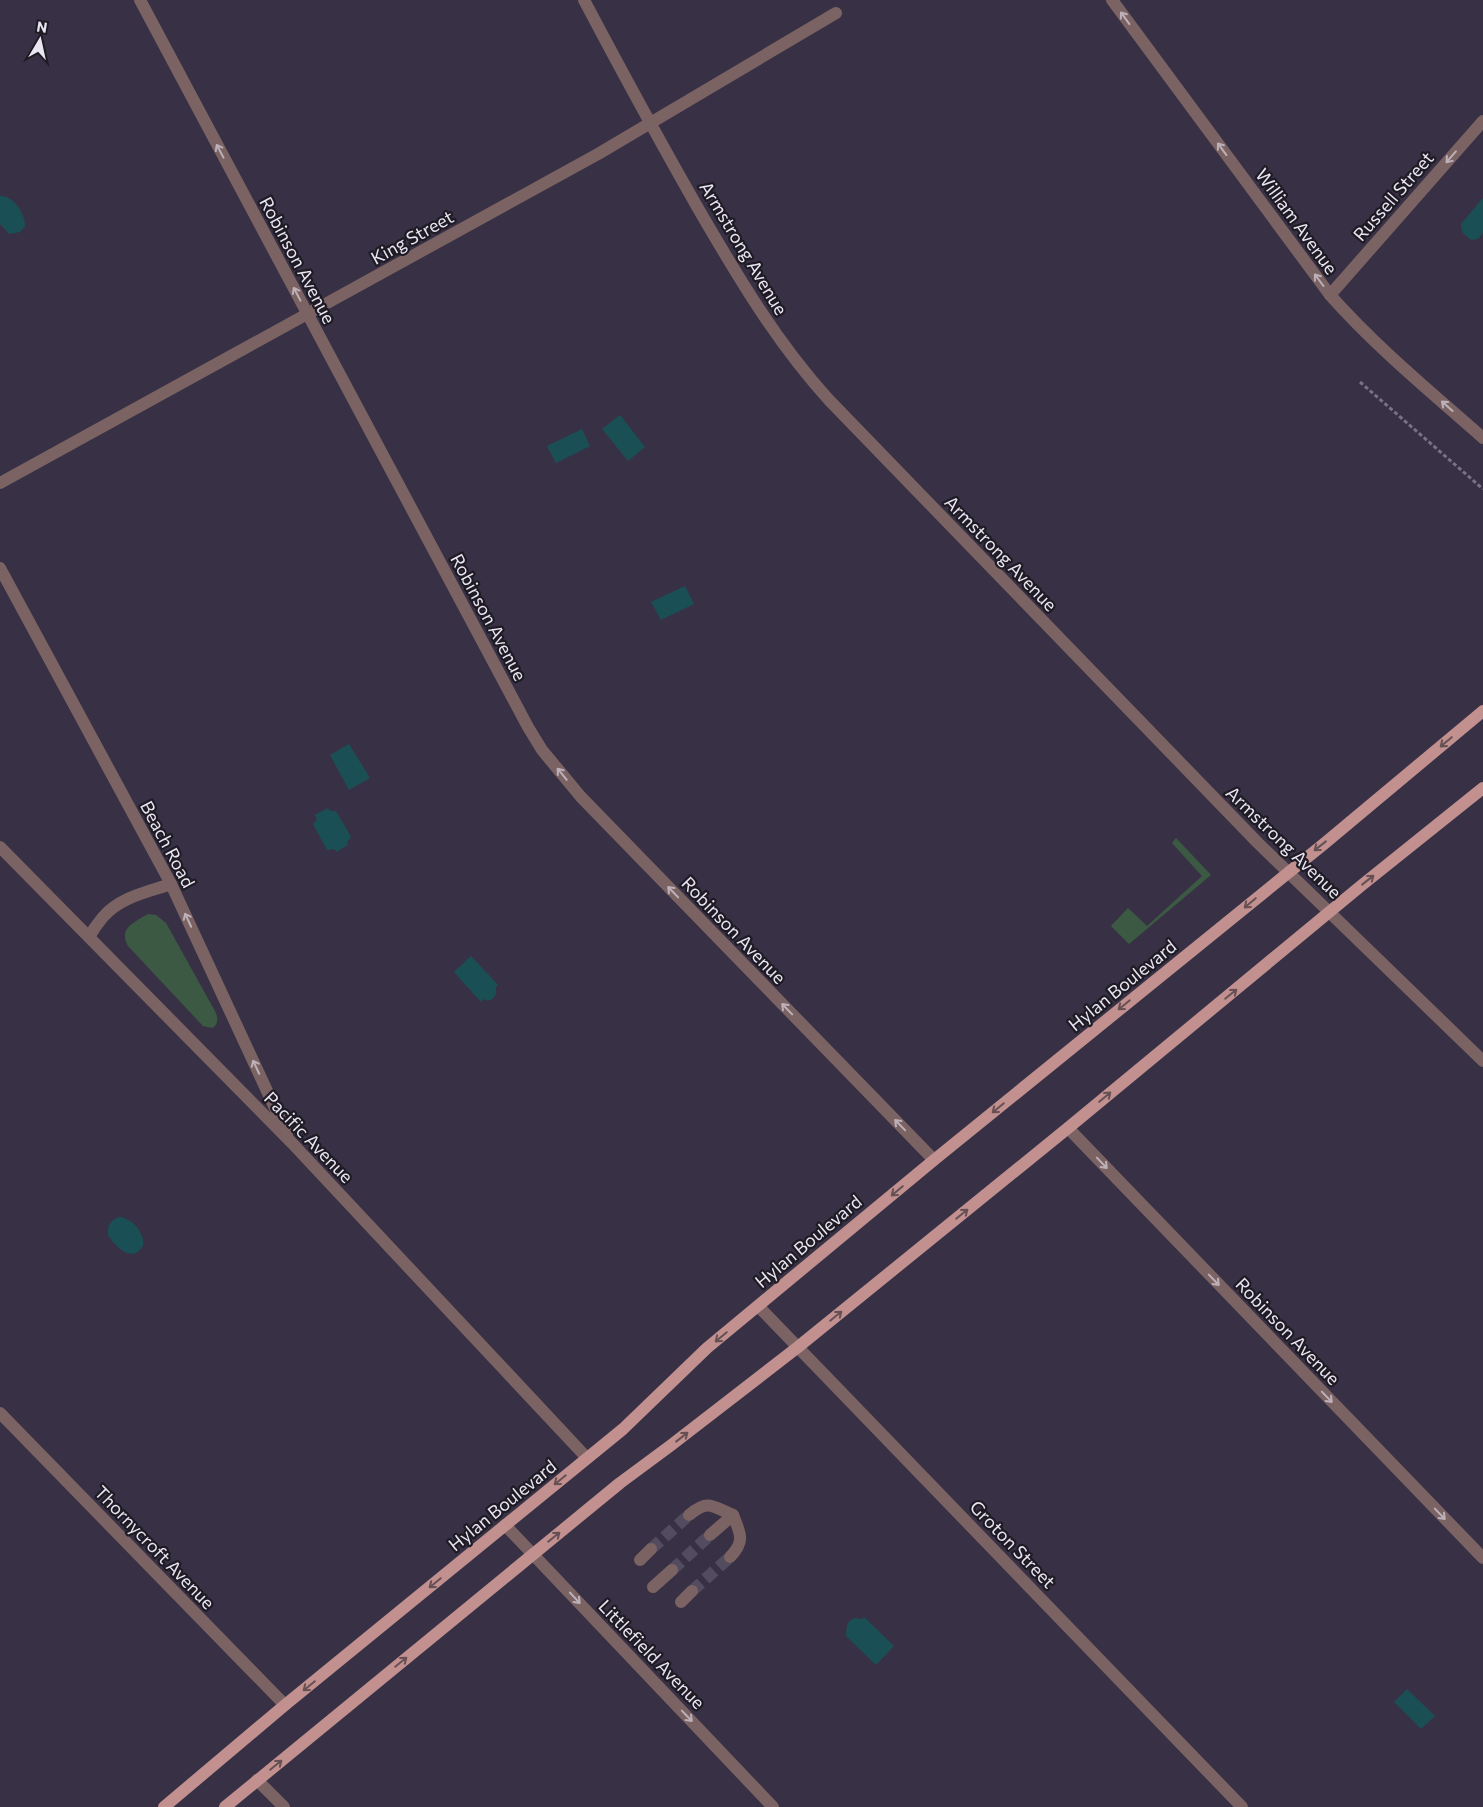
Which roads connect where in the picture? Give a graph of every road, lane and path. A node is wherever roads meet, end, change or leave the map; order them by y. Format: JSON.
{"nodes":[{"id":1,"x":140,"y":0,"type":"edge"},
{"id":2,"x":584,"y":0,"type":"edge"},
{"id":3,"x":1112,"y":0,"type":"edge"},
{"id":4,"x":836,"y":13,"type":"dead end"},
{"id":5,"x":1483,"y":121,"type":"edge"},
{"id":6,"x":650,"y":125,"type":"junction"},
{"id":7,"x":1330,"y":295,"type":"junction"},
{"id":8,"x":307,"y":314,"type":"junction"},
{"id":9,"x":1360,"y":382,"type":"dead end"},
{"id":10,"x":1483,"y":438,"type":"edge"},
{"id":11,"x":0,"y":483,"type":"edge"},
{"id":12,"x":1483,"y":488,"type":"edge"},
{"id":13,"x":0,"y":568,"type":"edge"},
{"id":14,"x":1483,"y":711,"type":"edge"},
{"id":15,"x":1483,"y":788,"type":"edge"},
{"id":16,"x":0,"y":847,"type":"edge"},
{"id":17,"x":1288,"y":872,"type":"junction"},
{"id":18,"x":171,"y":884,"type":"junction"},
{"id":19,"x":1330,"y":911,"type":"junction"},
{"id":20,"x":89,"y":937,"type":"junction"},
{"id":21,"x":1483,"y":1061,"type":"edge"},
{"id":22,"x":1068,"y":1128,"type":"junction"},
{"id":23,"x":292,"y":1143,"type":"junction"},
{"id":24,"x":934,"y":1160,"type":"junction"},
{"id":25,"x":758,"y":1306,"type":"junction"},
{"id":26,"x":798,"y":1347,"type":"junction"},
{"id":27,"x":0,"y":1413,"type":"edge"},
{"id":28,"x":587,"y":1458,"type":"junction"},
{"id":29,"x":689,"y":1515,"type":"tunnel mouth"},
{"id":30,"x":733,"y":1515,"type":"junction"},
{"id":31,"x":505,"y":1525,"type":"junction"},
{"id":32,"x":710,"y":1536,"type":"tunnel mouth"},
{"id":33,"x":651,"y":1549,"type":"tunnel mouth"},
{"id":34,"x":532,"y":1554,"type":"junction"},
{"id":35,"x":730,"y":1556,"type":"tunnel mouth"},
{"id":36,"x":1483,"y":1558,"type":"edge"},
{"id":37,"x":640,"y":1560,"type":"dead end"},
{"id":38,"x":672,"y":1570,"type":"tunnel mouth"},
{"id":39,"x":653,"y":1587,"type":"dead end"},
{"id":40,"x":692,"y":1591,"type":"tunnel mouth"},
{"id":41,"x":680,"y":1602,"type":"dead end"},
{"id":42,"x":285,"y":1705,"type":"junction"},
{"id":43,"x":257,"y":1780,"type":"junction"},
{"id":44,"x":164,"y":1807,"type":"edge"},
{"id":45,"x":225,"y":1807,"type":"edge"},
{"id":46,"x":284,"y":1807,"type":"edge"},
{"id":47,"x":773,"y":1807,"type":"edge"},
{"id":48,"x":1242,"y":1807,"type":"edge"}],
"edges":[{"from":8,"to":1,"type":"street","name":"Robinson Avenue","one_way":true},
{"from":2,"to":6,"type":"street","name":"Armstrong Avenue"},
{"from":7,"to":3,"type":"street","name":"William Avenue","one_way":true},
{"from":4,"to":6,"type":"street","name":"King Street"},
{"from":5,"to":7,"type":"street","name":"Russell Street","one_way":true},
{"from":6,"to":8,"type":"street","name":"King Street"},
{"from":6,"to":17,"type":"street","name":"Armstrong Avenue"},
{"from":10,"to":7,"type":"street","name":"William Avenue","one_way":true},
{"from":8,"to":11,"type":"street","name":"King Street"},
{"from":24,"to":8,"type":"street","name":"Robinson Avenue","one_way":true},
{"from":9,"to":12,"type":"path"},
{"from":13,"to":18,"type":"street","name":"Beach Road"},
{"from":14,"to":17,"type":"main road","name":"Hylan Boulevard","one_way":true},
{"from":19,"to":15,"type":"main road","one_way":true},
{"from":16,"to":20,"type":"street","name":"Pacific Avenue"},
{"from":17,"to":19,"type":"street","name":"Armstrong Avenue"},
{"from":17,"to":24,"type":"main road","name":"Hylan Boulevard","one_way":true},
{"from":18,"to":20,"type":"street"},
{"from":23,"to":18,"type":"street","name":"Beach Road","one_way":true},
{"from":19,"to":21,"type":"street","name":"Armstrong Avenue"},
{"from":22,"to":19,"type":"main road","one_way":true},
{"from":20,"to":23,"type":"street","name":"Pacific Avenue"},
{"from":26,"to":22,"type":"main road","one_way":true},
{"from":22,"to":36,"type":"street","name":"Robinson Avenue","one_way":true},
{"from":23,"to":28,"type":"street","name":"Pacific Avenue"},
{"from":24,"to":25,"type":"main road","name":"Hylan Boulevard","one_way":true},
{"from":25,"to":26,"type":"street","name":"Groton Street"},
{"from":25,"to":28,"type":"main road","name":"Hylan Boulevard","one_way":true},
{"from":34,"to":26,"type":"main road","one_way":true},
{"from":26,"to":48,"type":"street","name":"Groton Street"},
{"from":27,"to":42,"type":"street","name":"Thornycroft Avenue"},
{"from":28,"to":31,"type":"main road","name":"Hylan Boulevard","one_way":true},
{"from":29,"to":30,"type":"street"},
{"from":30,"to":32,"type":"street"},
{"from":30,"to":35,"type":"street"},
{"from":31,"to":34,"type":"street","name":"Littlefield Avenue"},
{"from":31,"to":42,"type":"main road","name":"Hylan Boulevard","one_way":true},
{"from":33,"to":37,"type":"street"},
{"from":43,"to":34,"type":"main road","one_way":true},
{"from":34,"to":47,"type":"street","name":"Littlefield Avenue","one_way":true},
{"from":38,"to":39,"type":"street"},
{"from":40,"to":41,"type":"street"},
{"from":42,"to":44,"type":"main road","name":"Hylan Boulevard"},
{"from":43,"to":45,"type":"main road"},
{"from":43,"to":46,"type":"street"}]}
